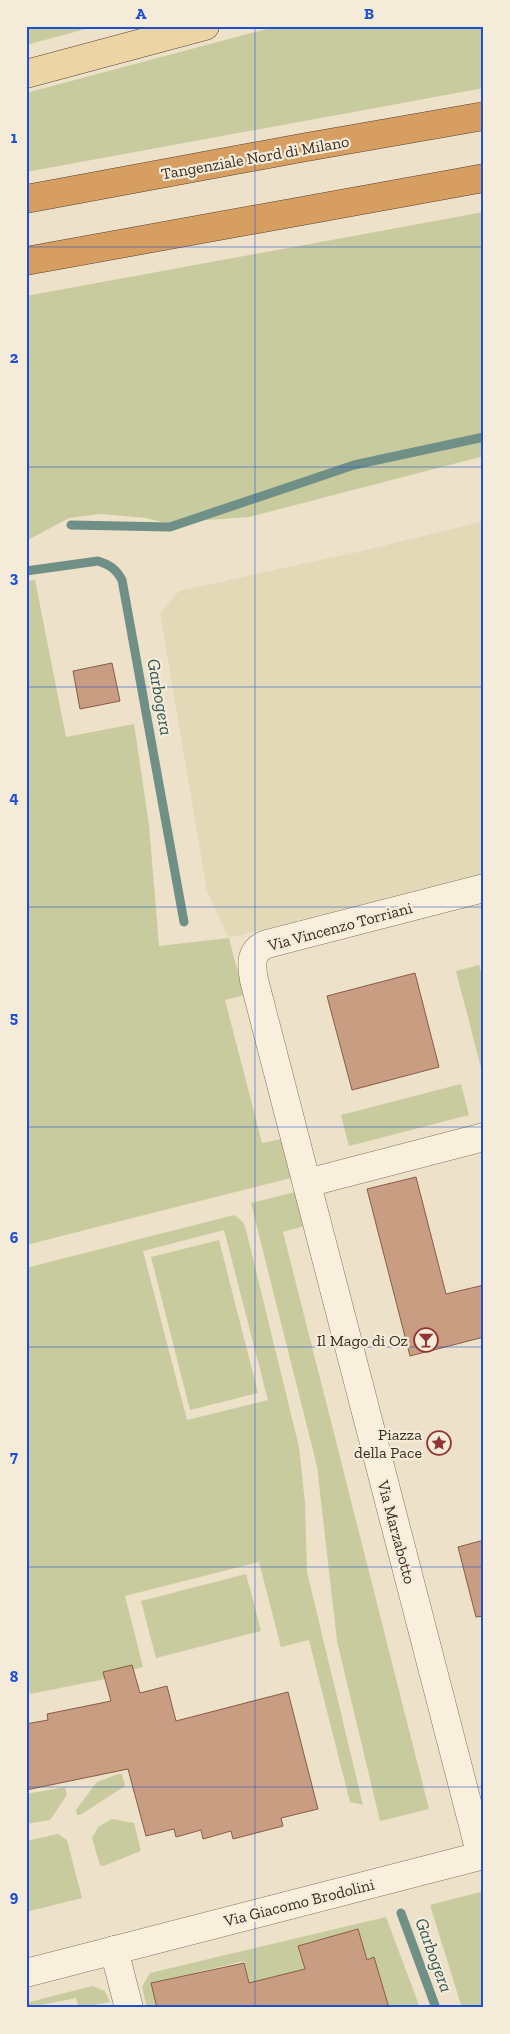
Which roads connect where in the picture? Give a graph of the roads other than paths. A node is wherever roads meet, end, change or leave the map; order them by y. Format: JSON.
{"nodes":[{"id":1,"x":205,"y":26,"type":"edge"},
{"id":2,"x":26,"y":74,"type":"edge"},
{"id":3,"x":484,"y":116,"type":"edge"},
{"id":4,"x":484,"y":178,"type":"edge"},
{"id":5,"x":26,"y":199,"type":"edge"},
{"id":6,"x":26,"y":261,"type":"edge"},
{"id":7,"x":484,"y":888,"type":"edge"},
{"id":8,"x":484,"y":1137,"type":"edge"},
{"id":9,"x":307,"y":1183,"type":"junction"},
{"id":10,"x":482,"y":1855,"type":"edge"},
{"id":11,"x":114,"y":1950,"type":"junction"},
{"id":12,"x":26,"y":1973,"type":"edge"},
{"id":13,"x":129,"y":2008,"type":"edge"}],
"edges":[{"from":1,"to":2,"type":"main road"},
{"from":3,"to":5,"type":"highway","name":"Tangenziale Nord di Milano"},
{"from":4,"to":6,"type":"highway"},
{"from":7,"to":9,"type":"street","name":"Via Vincenzo Torriani"},
{"from":8,"to":9,"type":"street"},
{"from":9,"to":10,"type":"street","name":"Via Marzabotto"},
{"from":10,"to":11,"type":"street","name":"Via Giacomo Brodolini"},
{"from":11,"to":12,"type":"street","name":"Via Giacomo Brodolini"},
{"from":11,"to":13,"type":"street"}]}
